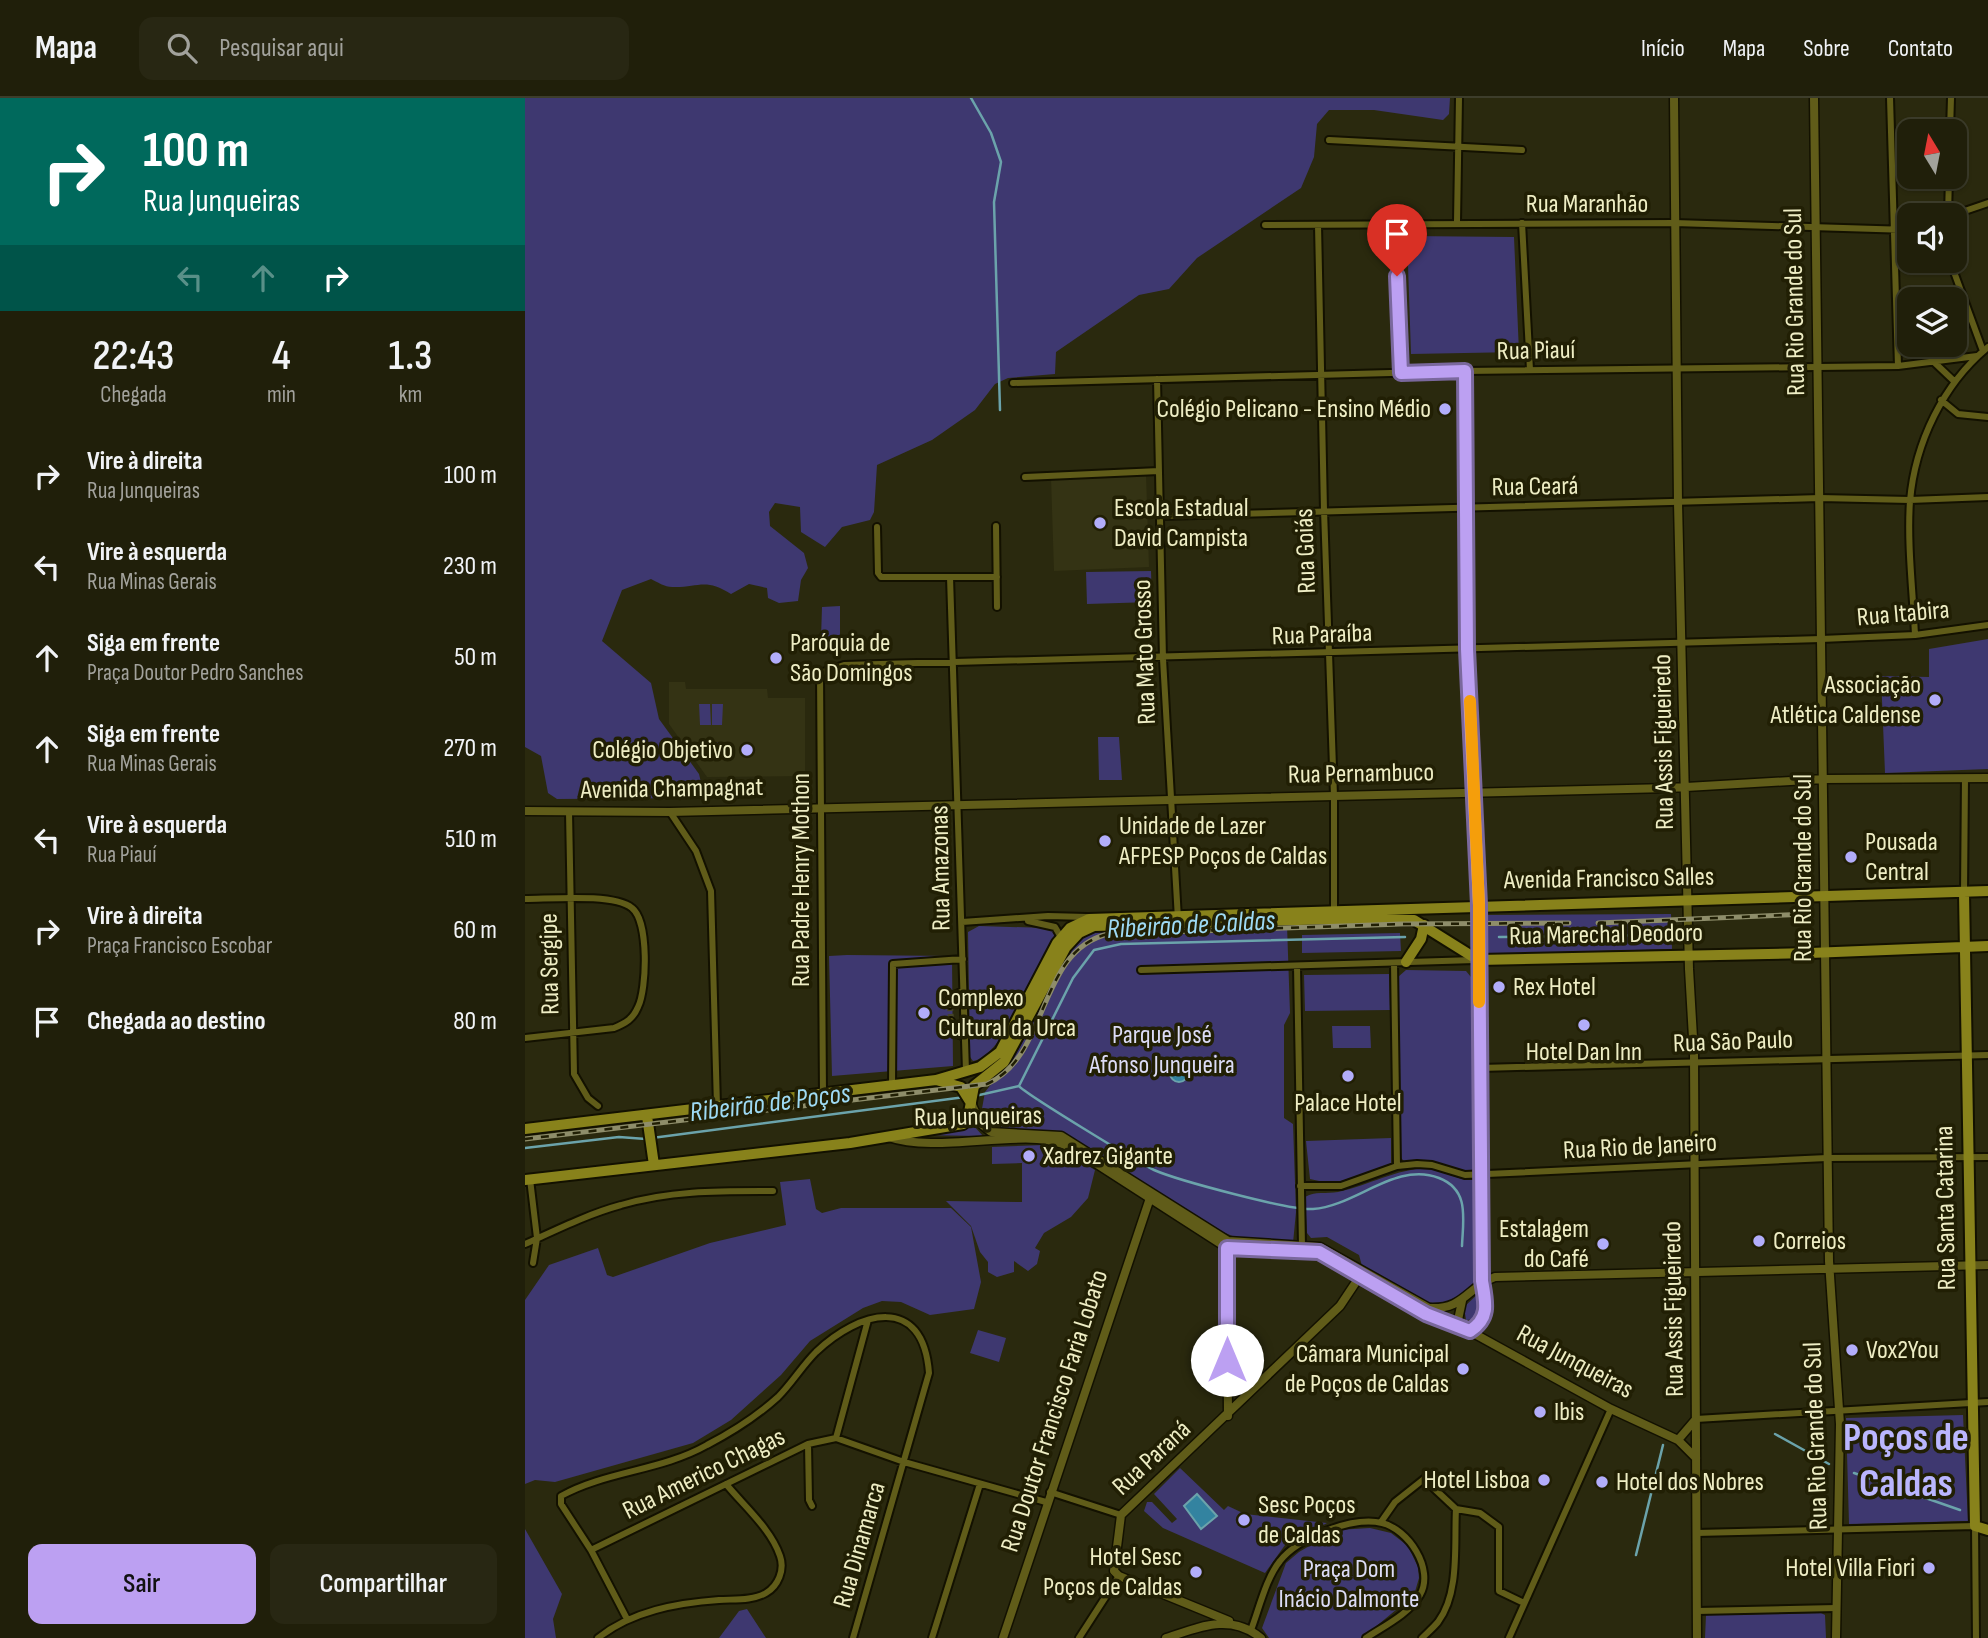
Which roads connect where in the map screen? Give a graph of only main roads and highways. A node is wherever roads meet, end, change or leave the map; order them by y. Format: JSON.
{"nodes":[{"id":1,"x":1988,"y":891,"type":"edge"},
{"id":2,"x":1964,"y":893,"type":"junction"},
{"id":3,"x":1334,"y":915,"type":"junction"},
{"id":4,"x":1178,"y":920,"type":"junction"},
{"id":5,"x":1424,"y":925,"type":"junction"},
{"id":6,"x":1064,"y":942,"type":"junction"},
{"id":7,"x":1965,"y":946,"type":"junction"},
{"id":8,"x":1988,"y":946,"type":"edge"},
{"id":9,"x":1478,"y":960,"type":"joint"},
{"id":10,"x":1400,"y":963,"type":"road end"},
{"id":11,"x":936,"y":1080,"type":"junction"},
{"id":12,"x":971,"y":1102,"type":"junction"},
{"id":13,"x":647,"y":1120,"type":"junction"},
{"id":14,"x":525,"y":1129,"type":"edge"},
{"id":15,"x":654,"y":1165,"type":"junction"},
{"id":16,"x":528,"y":1180,"type":"edge"},
{"id":17,"x":1974,"y":1504,"type":"junction"},
{"id":18,"x":1988,"y":1509,"type":"edge"},
{"id":19,"x":1988,"y":1530,"type":"edge"}],
"edges":[{"from":1,"to":2,"type":"main road","name":"Avenida Francisco Salles"},
{"from":2,"to":3,"type":"main road","name":"Avenida Francisco Salles"},
{"from":2,"to":7,"type":"main road","name":"Rua Santa Catarina"},
{"from":3,"to":4,"type":"main road","name":"Avenida Francisco Salles"},
{"from":3,"to":5,"type":"main road","name":"Avenida Francisco Salles"},
{"from":4,"to":6,"type":"main road","name":"Avenida Francisco Salles"},
{"from":4,"to":6,"type":"main road","name":"Avenida Francisco Salles"},
{"from":5,"to":9,"type":"main road","name":"Avenida Francisco Salles"},
{"from":5,"to":10,"type":"main road"},
{"from":6,"to":11,"type":"main road","name":"Avenida Francisco Salles"},
{"from":6,"to":12,"type":"main road","name":"Avenida Francisco Salles"},
{"from":7,"to":8,"type":"main road","name":"Rua Marechal Deodoro"},
{"from":7,"to":9,"type":"main road","name":"Rua Marechal Deodoro"},
{"from":7,"to":17,"type":"main road","name":"Rua Santa Catarina"},
{"from":11,"to":12,"type":"main road"},
{"from":11,"to":13,"type":"main road","name":"Avenida Francisco Salles"},
{"from":12,"to":15,"type":"main road","name":"Avenida Francisco Salles"},
{"from":13,"to":14,"type":"main road","name":"Avenida Francisco Salles"},
{"from":13,"to":15,"type":"main road"},
{"from":15,"to":16,"type":"main road","name":"Avenida Francisco Salles"},
{"from":17,"to":18,"type":"main road"},
{"from":17,"to":19,"type":"main road","name":"Rua Santa Catarina"}]}
